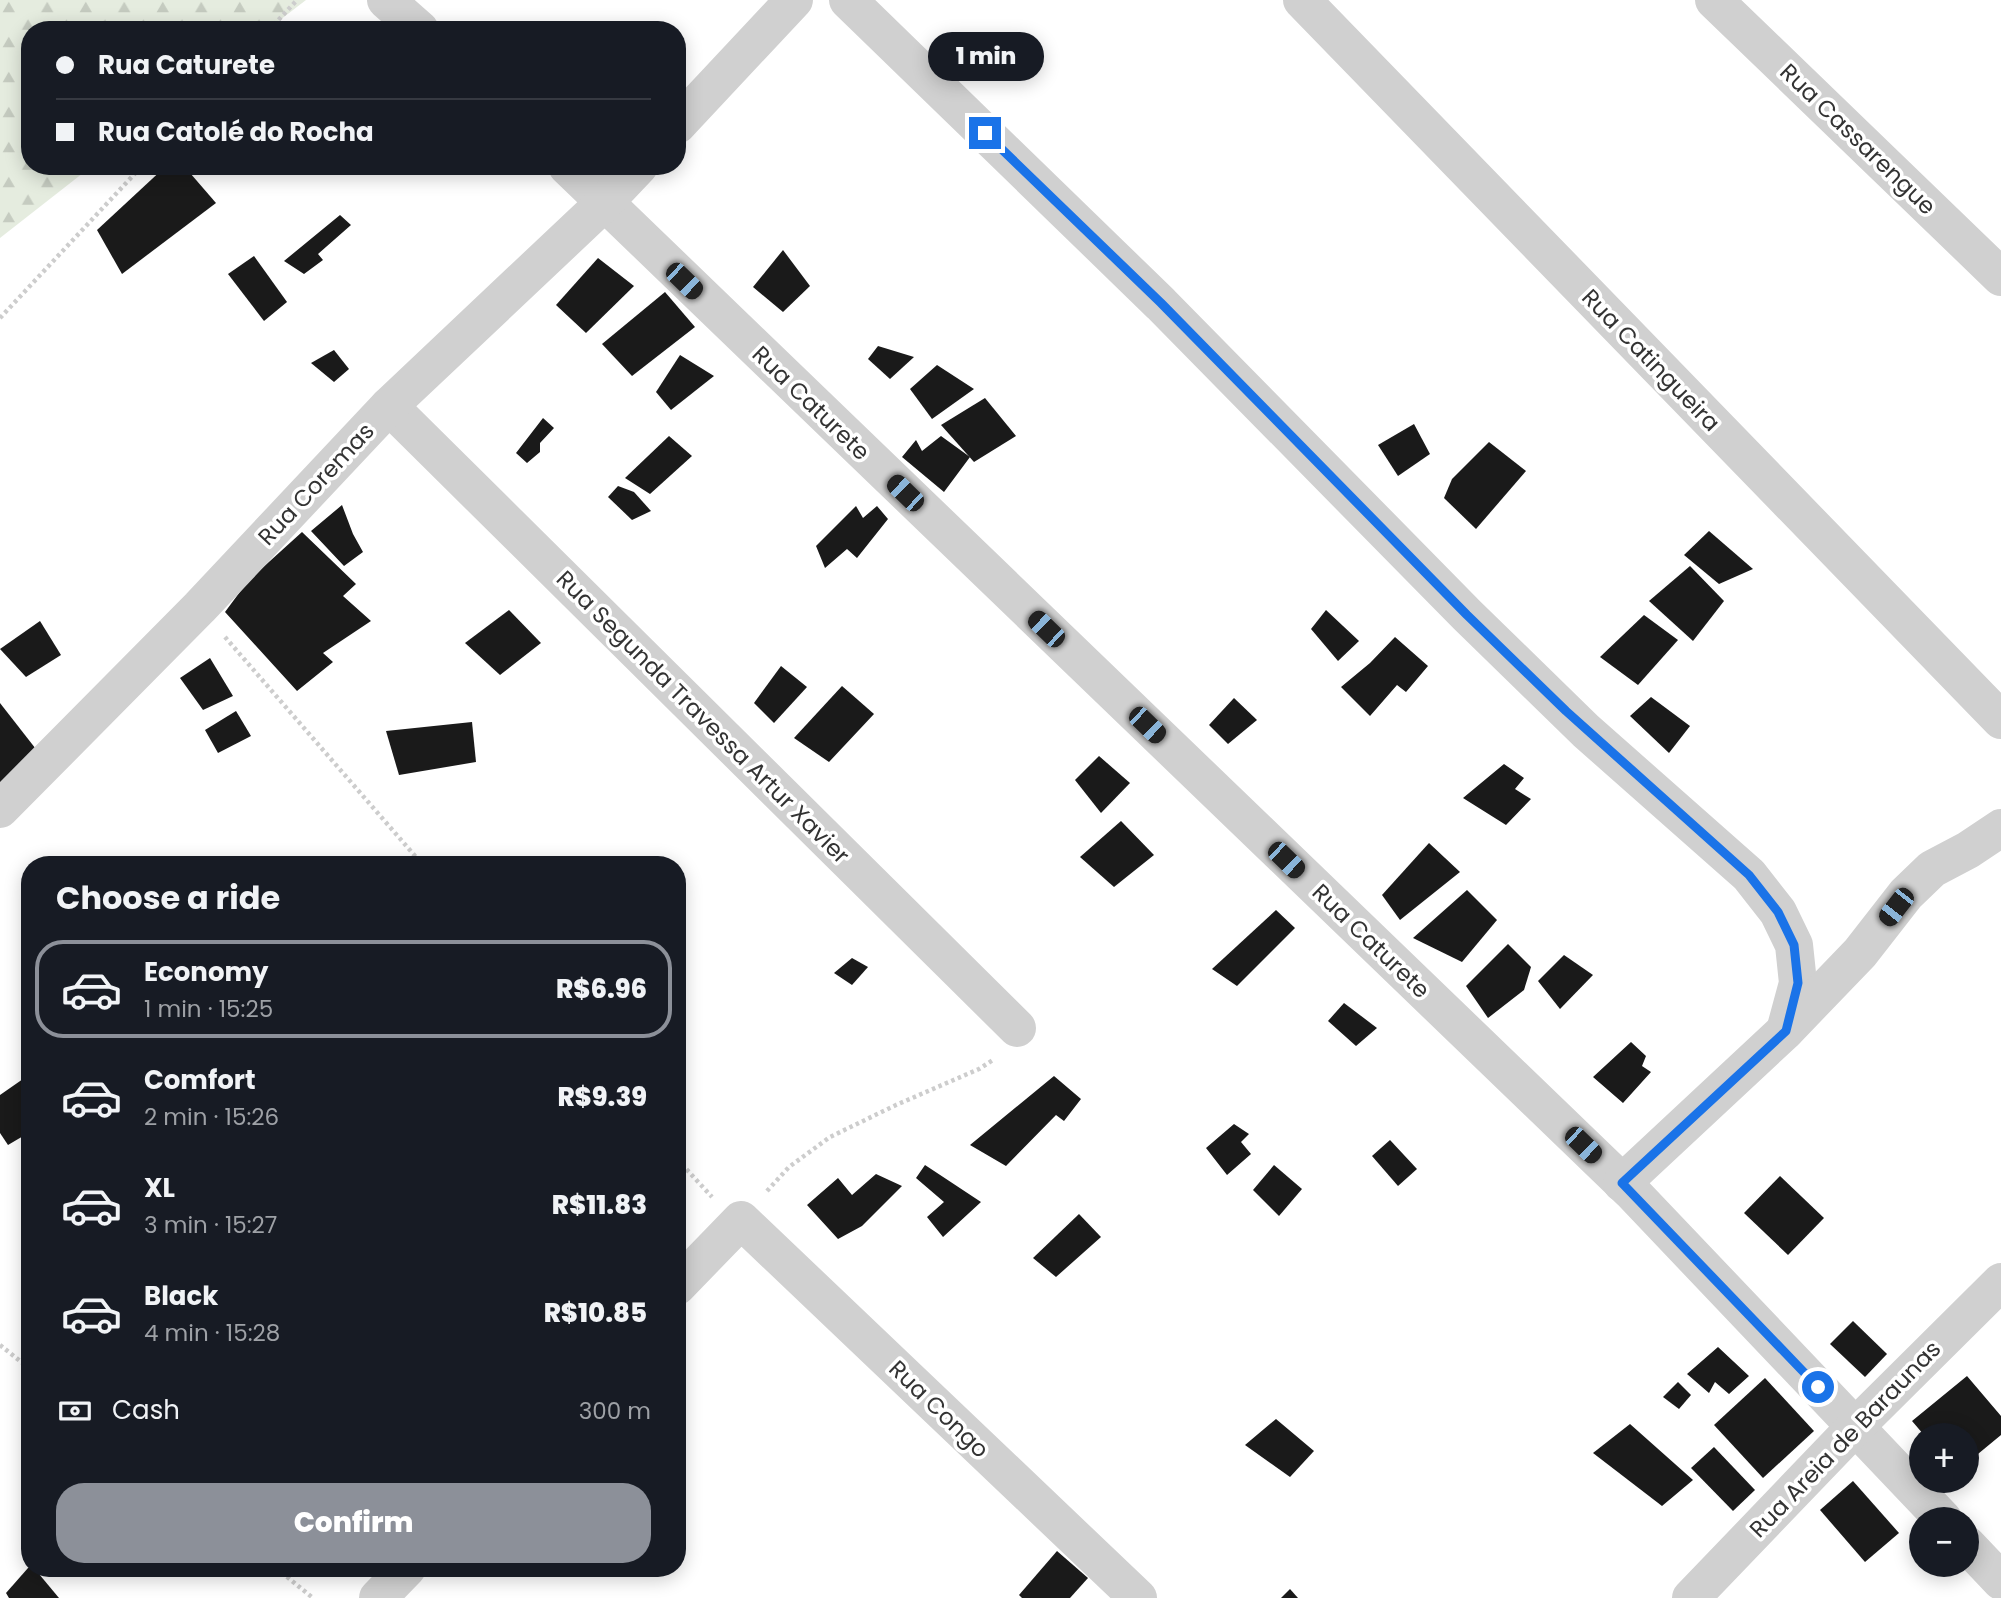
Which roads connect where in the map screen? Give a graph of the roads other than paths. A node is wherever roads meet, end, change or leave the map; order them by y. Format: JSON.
{"nodes":[{"id":1,"x":386,"y":0,"type":"edge"},
{"id":2,"x":793,"y":0,"type":"edge"},
{"id":3,"x":848,"y":0,"type":"edge"},
{"id":4,"x":1302,"y":0,"type":"edge"},
{"id":5,"x":1714,"y":0,"type":"edge"},
{"id":6,"x":410,"y":21,"type":"edge"},
{"id":7,"x":686,"y":115,"type":"edge"},
{"id":8,"x":577,"y":175,"type":"edge"},
{"id":9,"x":630,"y":175,"type":"edge"},
{"id":10,"x":604,"y":203,"type":"junction"},
{"id":11,"x":2001,"y":277,"type":"edge"},
{"id":12,"x":389,"y":406,"type":"junction"},
{"id":13,"x":2001,"y":720,"type":"edge"},
{"id":14,"x":0,"y":809,"type":"edge"},
{"id":15,"x":2001,"y":828,"type":"edge"},
{"id":16,"x":1017,"y":1028,"type":"road end"},
{"id":17,"x":1786,"y":1031,"type":"junction"},
{"id":18,"x":1622,"y":1183,"type":"junction"},
{"id":19,"x":686,"y":1277,"type":"edge"},
{"id":20,"x":2001,"y":1282,"type":"edge"},
{"id":21,"x":1856,"y":1426,"type":"junction"},
{"id":22,"x":1932,"y":1507,"type":"edge"},
{"id":23,"x":1979,"y":1558,"type":"edge"},
{"id":24,"x":398,"y":1577,"type":"edge"},
{"id":25,"x":2001,"y":1581,"type":"edge"},
{"id":26,"x":378,"y":1598,"type":"edge"},
{"id":27,"x":1138,"y":1598,"type":"edge"},
{"id":28,"x":1691,"y":1598,"type":"edge"}],
"edges":[{"from":1,"to":6,"type":"street"},
{"from":2,"to":7,"type":"street"},
{"from":3,"to":17,"type":"street"},
{"from":4,"to":13,"type":"street","name":"Rua Catingueira"},
{"from":5,"to":11,"type":"street","name":"Rua Cassarengue"},
{"from":8,"to":10,"type":"street","name":"Rua Caturete"},
{"from":9,"to":10,"type":"street","name":"Rua Coremas"},
{"from":10,"to":12,"type":"street","name":"Rua Coremas"},
{"from":10,"to":18,"type":"street","name":"Rua Caturete"},
{"from":12,"to":14,"type":"street","name":"Rua Coremas"},
{"from":12,"to":16,"type":"street","name":"Rua Segunda Travessa Artur Xavier"},
{"from":15,"to":17,"type":"street"},
{"from":17,"to":18,"type":"street"},
{"from":18,"to":21,"type":"street","name":"Rua Caturete"},
{"from":19,"to":27,"type":"street","name":"Rua Congo"},
{"from":20,"to":21,"type":"street","name":"Rua Areia de Baraunas"},
{"from":21,"to":22,"type":"street","name":"Rua Caturete"},
{"from":21,"to":28,"type":"street","name":"Rua Areia de Baraunas"},
{"from":23,"to":25,"type":"street"},
{"from":24,"to":26,"type":"street"}]}
